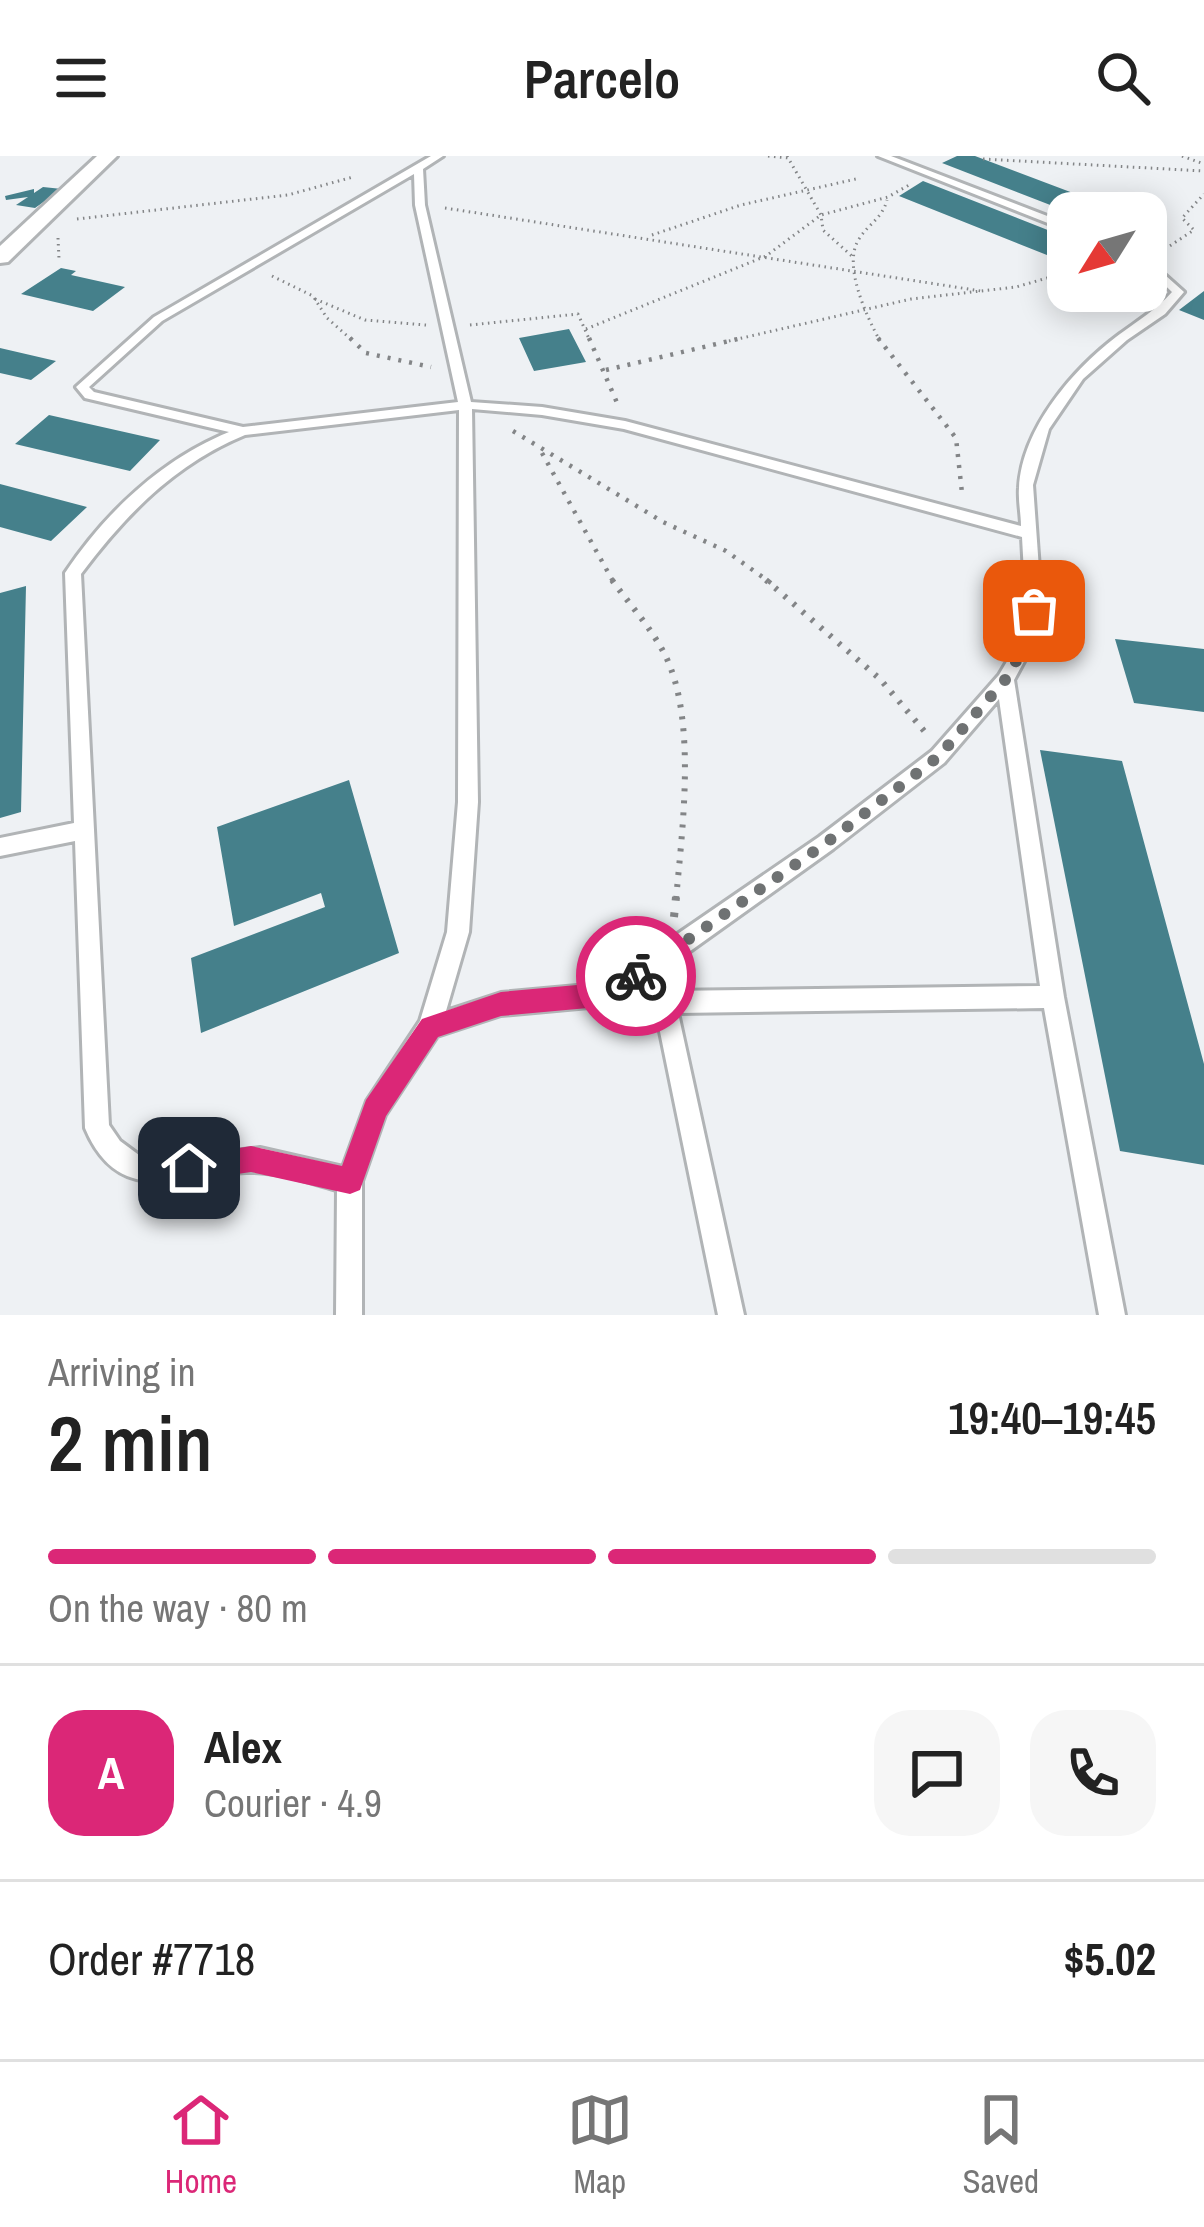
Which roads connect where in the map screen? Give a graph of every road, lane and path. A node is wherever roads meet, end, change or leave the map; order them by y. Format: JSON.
{"nodes":[{"id":1,"x":109,"y":156,"type":"edge"},
{"id":2,"x":438,"y":156,"type":"edge"},
{"id":3,"x":768,"y":156,"type":"edge"},
{"id":4,"x":883,"y":156,"type":"edge"},
{"id":5,"x":1182,"y":156,"type":"edge"},
{"id":6,"x":788,"y":157,"type":"edge"},
{"id":7,"x":983,"y":159,"type":"dead end"},
{"id":8,"x":1204,"y":164,"type":"edge"},
{"id":9,"x":418,"y":170,"type":"junction"},
{"id":10,"x":373,"y":171,"type":"dead end"},
{"id":11,"x":1204,"y":171,"type":"edge"},
{"id":12,"x":930,"y":175,"type":"junction"},
{"id":13,"x":856,"y":179,"type":"dead end"},
{"id":14,"x":808,"y":188,"type":"junction"},
{"id":15,"x":1204,"y":194,"type":"edge"},
{"id":16,"x":888,"y":197,"type":"junction"},
{"id":17,"x":420,"y":205,"type":"junction"},
{"id":18,"x":821,"y":215,"type":"junction"},
{"id":19,"x":1047,"y":220,"type":"edge"},
{"id":20,"x":43,"y":221,"type":"junction"},
{"id":21,"x":649,"y":236,"type":"junction"},
{"id":22,"x":1167,"y":247,"type":"edge"},
{"id":23,"x":1,"y":255,"type":"edge"},
{"id":24,"x":766,"y":256,"type":"junction"},
{"id":25,"x":854,"y":258,"type":"junction"},
{"id":26,"x":245,"y":265,"type":"junction"},
{"id":27,"x":856,"y":270,"type":"junction"},
{"id":28,"x":1047,"y":277,"type":"edge"},
{"id":29,"x":1167,"y":281,"type":"edge"},
{"id":30,"x":981,"y":291,"type":"junction"},
{"id":31,"x":315,"y":299,"type":"junction"},
{"id":32,"x":1167,"y":305,"type":"edge"},
{"id":33,"x":864,"y":311,"type":"junction"},
{"id":34,"x":1161,"y":312,"type":"edge"},
{"id":35,"x":447,"y":326,"type":"junction"},
{"id":36,"x":586,"y":329,"type":"junction"},
{"id":37,"x":605,"y":370,"type":"junction"},
{"id":38,"x":458,"y":372,"type":"junction"},
{"id":39,"x":474,"y":405,"type":"junction"},
{"id":40,"x":625,"y":425,"type":"junction"},
{"id":41,"x":243,"y":430,"type":"junction"},
{"id":42,"x":540,"y":450,"type":"junction"},
{"id":43,"x":980,"y":521,"type":"junction"},
{"id":44,"x":1030,"y":535,"type":"junction"},
{"id":45,"x":1005,"y":680,"type":"junction"},
{"id":46,"x":942,"y":752,"type":"junction"},
{"id":47,"x":84,"y":830,"type":"junction"},
{"id":48,"x":0,"y":847,"type":"edge"},
{"id":49,"x":671,"y":952,"type":"junction"},
{"id":50,"x":588,"y":996,"type":"junction"},
{"id":51,"x":1053,"y":998,"type":"junction"},
{"id":52,"x":664,"y":1002,"type":"junction"},
{"id":53,"x":430,"y":1028,"type":"junction"},
{"id":54,"x":350,"y":1181,"type":"junction"},
{"id":55,"x":349,"y":1315,"type":"edge"},
{"id":56,"x":731,"y":1315,"type":"edge"},
{"id":57,"x":1110,"y":1315,"type":"edge"}],
"edges":[{"from":1,"to":20,"type":"street"},
{"from":2,"to":9,"type":"lane"},
{"from":3,"to":6,"type":"path"},
{"from":4,"to":12,"type":"lane"},
{"from":5,"to":8,"type":"path"},
{"from":6,"to":14,"type":"path"},
{"from":7,"to":11,"type":"path"},
{"from":9,"to":17,"type":"lane"},
{"from":9,"to":26,"type":"lane"},
{"from":10,"to":20,"type":"path"},
{"from":12,"to":16,"type":"path"},
{"from":12,"to":19,"type":"lane"},
{"from":13,"to":14,"type":"path"},
{"from":14,"to":18,"type":"path"},
{"from":14,"to":21,"type":"path"},
{"from":15,"to":22,"type":"path"},
{"from":16,"to":18,"type":"path"},
{"from":16,"to":25,"type":"path"},
{"from":17,"to":21,"type":"path"},
{"from":17,"to":35,"type":"lane"},
{"from":18,"to":24,"type":"path"},
{"from":18,"to":25,"type":"path"},
{"from":20,"to":23,"type":"street"},
{"from":21,"to":24,"type":"path"},
{"from":24,"to":27,"type":"path"},
{"from":24,"to":36,"type":"path"},
{"from":25,"to":27,"type":"path"},
{"from":26,"to":31,"type":"path"},
{"from":26,"to":41,"type":"lane"},
{"from":27,"to":30,"type":"path"},
{"from":27,"to":33,"type":"path"},
{"from":28,"to":30,"type":"path"},
{"from":29,"to":32,"type":"lane"},
{"from":30,"to":33,"type":"path"},
{"from":31,"to":35,"type":"path"},
{"from":31,"to":38,"type":"path"},
{"from":33,"to":37,"type":"path"},
{"from":33,"to":43,"type":"path"},
{"from":34,"to":44,"type":"lane"},
{"from":35,"to":36,"type":"path"},
{"from":35,"to":38,"type":"lane"},
{"from":36,"to":37,"type":"path"},
{"from":37,"to":40,"type":"path"},
{"from":38,"to":39,"type":"lane"},
{"from":39,"to":40,"type":"lane"},
{"from":39,"to":41,"type":"lane"},
{"from":39,"to":42,"type":"path"},
{"from":39,"to":53,"type":"lane"},
{"from":40,"to":43,"type":"lane"},
{"from":41,"to":47,"type":"lane"},
{"from":42,"to":46,"type":"path"},
{"from":42,"to":49,"type":"path"},
{"from":43,"to":44,"type":"lane"},
{"from":44,"to":45,"type":"lane"},
{"from":45,"to":46,"type":"lane"},
{"from":45,"to":51,"type":"lane"},
{"from":46,"to":49,"type":"lane"},
{"from":47,"to":48,"type":"lane"},
{"from":47,"to":54,"type":"lane"},
{"from":49,"to":50,"type":"lane"},
{"from":50,"to":52,"type":"lane"},
{"from":50,"to":53,"type":"lane"},
{"from":51,"to":52,"type":"lane"},
{"from":51,"to":57,"type":"lane"},
{"from":52,"to":56,"type":"lane"},
{"from":53,"to":54,"type":"lane"},
{"from":54,"to":55,"type":"lane"}]}
